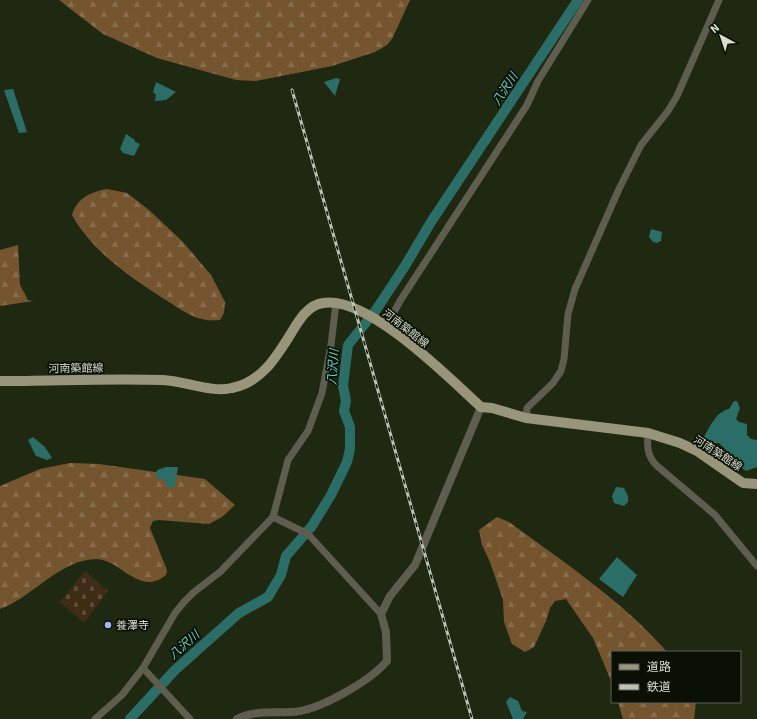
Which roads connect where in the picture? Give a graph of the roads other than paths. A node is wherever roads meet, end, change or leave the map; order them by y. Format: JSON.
{"nodes":[{"id":1,"x":588,"y":0,"type":"edge"},
{"id":2,"x":719,"y":0,"type":"edge"},
{"id":3,"x":336,"y":303,"type":"junction"},
{"id":4,"x":387,"y":325,"type":"junction"},
{"id":5,"x":0,"y":381,"type":"edge"},
{"id":6,"x":481,"y":407,"type":"junction"},
{"id":7,"x":526,"y":418,"type":"junction"},
{"id":8,"x":648,"y":434,"type":"junction"},
{"id":9,"x":757,"y":484,"type":"edge"},
{"id":10,"x":273,"y":517,"type":"junction"},
{"id":11,"x":757,"y":566,"type":"edge"},
{"id":12,"x":381,"y":614,"type":"junction"},
{"id":13,"x":143,"y":668,"type":"junction"},
{"id":14,"x":95,"y":719,"type":"edge"},
{"id":15,"x":190,"y":719,"type":"edge"},
{"id":16,"x":237,"y":719,"type":"edge"}],
"edges":[{"from":1,"to":4,"type":"street"},
{"from":2,"to":7,"type":"street"},
{"from":3,"to":4,"type":"main road","name":"河南築館線"},
{"from":3,"to":5,"type":"main road","name":"河南築館線"},
{"from":3,"to":10,"type":"street"},
{"from":4,"to":6,"type":"main road","name":"河南築館線"},
{"from":6,"to":7,"type":"main road","name":"河南築館線"},
{"from":6,"to":12,"type":"street"},
{"from":7,"to":8,"type":"main road","name":"河南築館線"},
{"from":8,"to":9,"type":"main road","name":"河南築館線"},
{"from":8,"to":11,"type":"street"},
{"from":10,"to":12,"type":"street"},
{"from":10,"to":13,"type":"street"},
{"from":12,"to":16,"type":"street"},
{"from":13,"to":14,"type":"street"},
{"from":13,"to":15,"type":"street"}]}
